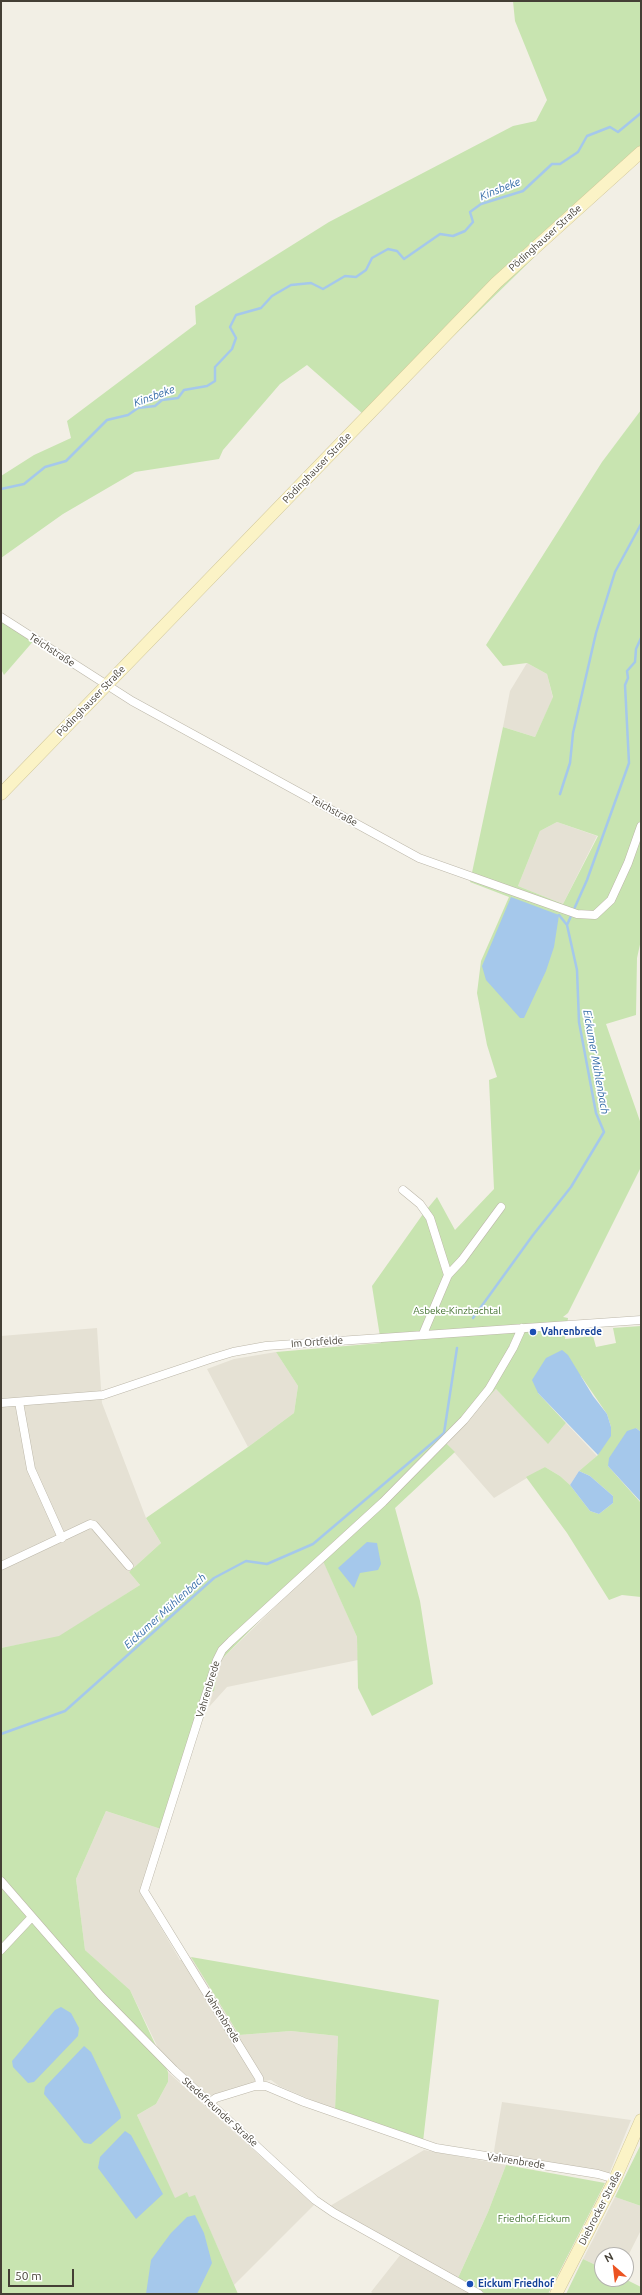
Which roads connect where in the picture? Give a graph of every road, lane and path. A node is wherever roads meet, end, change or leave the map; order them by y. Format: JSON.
{"nodes":[{"id":1,"x":641,"y":152,"type":"edge"},
{"id":2,"x":1,"y":617,"type":"edge"},
{"id":3,"x":106,"y":686,"type":"junction"},
{"id":4,"x":1,"y":794,"type":"edge"},
{"id":5,"x":641,"y":826,"type":"edge"},
{"id":6,"x":403,"y":1190,"type":"dead end"},
{"id":7,"x":500,"y":1207,"type":"dead end"},
{"id":8,"x":448,"y":1276,"type":"junction"},
{"id":9,"x":641,"y":1320,"type":"edge"},
{"id":10,"x":522,"y":1328,"type":"junction"},
{"id":11,"x":423,"y":1334,"type":"junction"},
{"id":12,"x":19,"y":1402,"type":"junction"},
{"id":13,"x":1,"y":1403,"type":"edge"},
{"id":14,"x":62,"y":1538,"type":"junction"},
{"id":15,"x":1,"y":1566,"type":"edge"},
{"id":16,"x":129,"y":1566,"type":"dead end"},
{"id":17,"x":1,"y":1881,"type":"edge"},
{"id":18,"x":32,"y":1918,"type":"junction"},
{"id":19,"x":1,"y":1950,"type":"edge"},
{"id":20,"x":260,"y":2085,"type":"junction"},
{"id":21,"x":209,"y":2103,"type":"junction"},
{"id":22,"x":641,"y":2120,"type":"edge"},
{"id":23,"x":616,"y":2179,"type":"junction"},
{"id":24,"x":480,"y":2294,"type":"edge"},
{"id":25,"x":556,"y":2294,"type":"edge"}],
"edges":[{"from":1,"to":3,"type":"street","name":"Pödinghauser Straße"},
{"from":2,"to":3,"type":"street","name":"Teichstraße"},
{"from":3,"to":4,"type":"street","name":"Pödinghauser Straße"},
{"from":3,"to":5,"type":"street","name":"Teichstraße"},
{"from":6,"to":8,"type":"street"},
{"from":7,"to":8,"type":"street"},
{"from":8,"to":11,"type":"street"},
{"from":9,"to":10,"type":"street","name":"Im Ortfelde"},
{"from":10,"to":11,"type":"street","name":"Im Ortfelde"},
{"from":10,"to":20,"type":"street","name":"Vahrenbrede"},
{"from":11,"to":12,"type":"street","name":"Im Ortfelde"},
{"from":12,"to":13,"type":"street","name":"Im Ortfelde"},
{"from":12,"to":14,"type":"street"},
{"from":14,"to":15,"type":"street"},
{"from":14,"to":16,"type":"street"},
{"from":17,"to":18,"type":"street","name":"Stedefreunder Straße"},
{"from":18,"to":19,"type":"street"},
{"from":18,"to":21,"type":"street","name":"Stedefreunder Straße"},
{"from":20,"to":21,"type":"street"},
{"from":20,"to":23,"type":"street","name":"Vahrenbrede"},
{"from":21,"to":24,"type":"street","name":"Stedefreunder Straße"},
{"from":22,"to":23,"type":"street","name":"Diebrocker Straße"},
{"from":23,"to":25,"type":"street","name":"Diebrocker Straße"}]}
